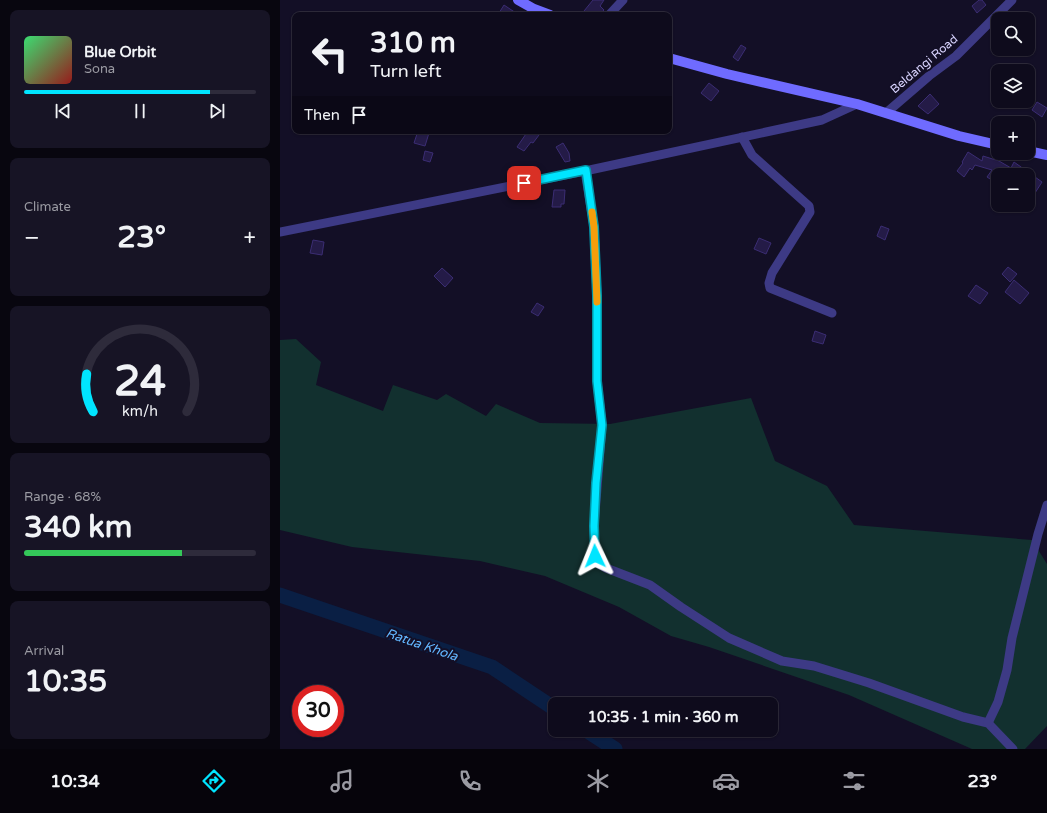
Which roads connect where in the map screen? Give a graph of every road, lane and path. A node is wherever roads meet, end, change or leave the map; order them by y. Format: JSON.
{"nodes":[{"id":1,"x":518,"y":0,"type":"edge"},
{"id":2,"x":623,"y":0,"type":"edge"},
{"id":3,"x":1012,"y":0,"type":"edge"},
{"id":4,"x":542,"y":12,"type":"edge"},
{"id":5,"x":612,"y":12,"type":"edge"},
{"id":6,"x":672,"y":59,"type":"edge"},
{"id":7,"x":857,"y":104,"type":"junction"},
{"id":8,"x":886,"y":113,"type":"junction"},
{"id":9,"x":742,"y":137,"type":"junction"},
{"id":10,"x":991,"y":143,"type":"edge"},
{"id":11,"x":1035,"y":152,"type":"edge"},
{"id":12,"x":1047,"y":155,"type":"edge"},
{"id":13,"x":586,"y":170,"type":"junction"},
{"id":14,"x":280,"y":232,"type":"edge"},
{"id":15,"x":832,"y":313,"type":"dead end"},
{"id":16,"x":1047,"y":505,"type":"edge"},
{"id":17,"x":988,"y":723,"type":"junction"},
{"id":18,"x":1013,"y":749,"type":"edge"}],
"edges":[{"from":1,"to":4,"type":"street"},
{"from":2,"to":5,"type":"street"},
{"from":3,"to":8,"type":"street","name":"Beldangi Road"},
{"from":6,"to":7,"type":"street"},
{"from":7,"to":8,"type":"street"},
{"from":7,"to":9,"type":"street"},
{"from":8,"to":10,"type":"street"},
{"from":9,"to":13,"type":"street"},
{"from":9,"to":15,"type":"street"},
{"from":11,"to":12,"type":"street"},
{"from":13,"to":14,"type":"street"},
{"from":13,"to":17,"type":"street"},
{"from":16,"to":17,"type":"street"},
{"from":17,"to":18,"type":"street"}]}
